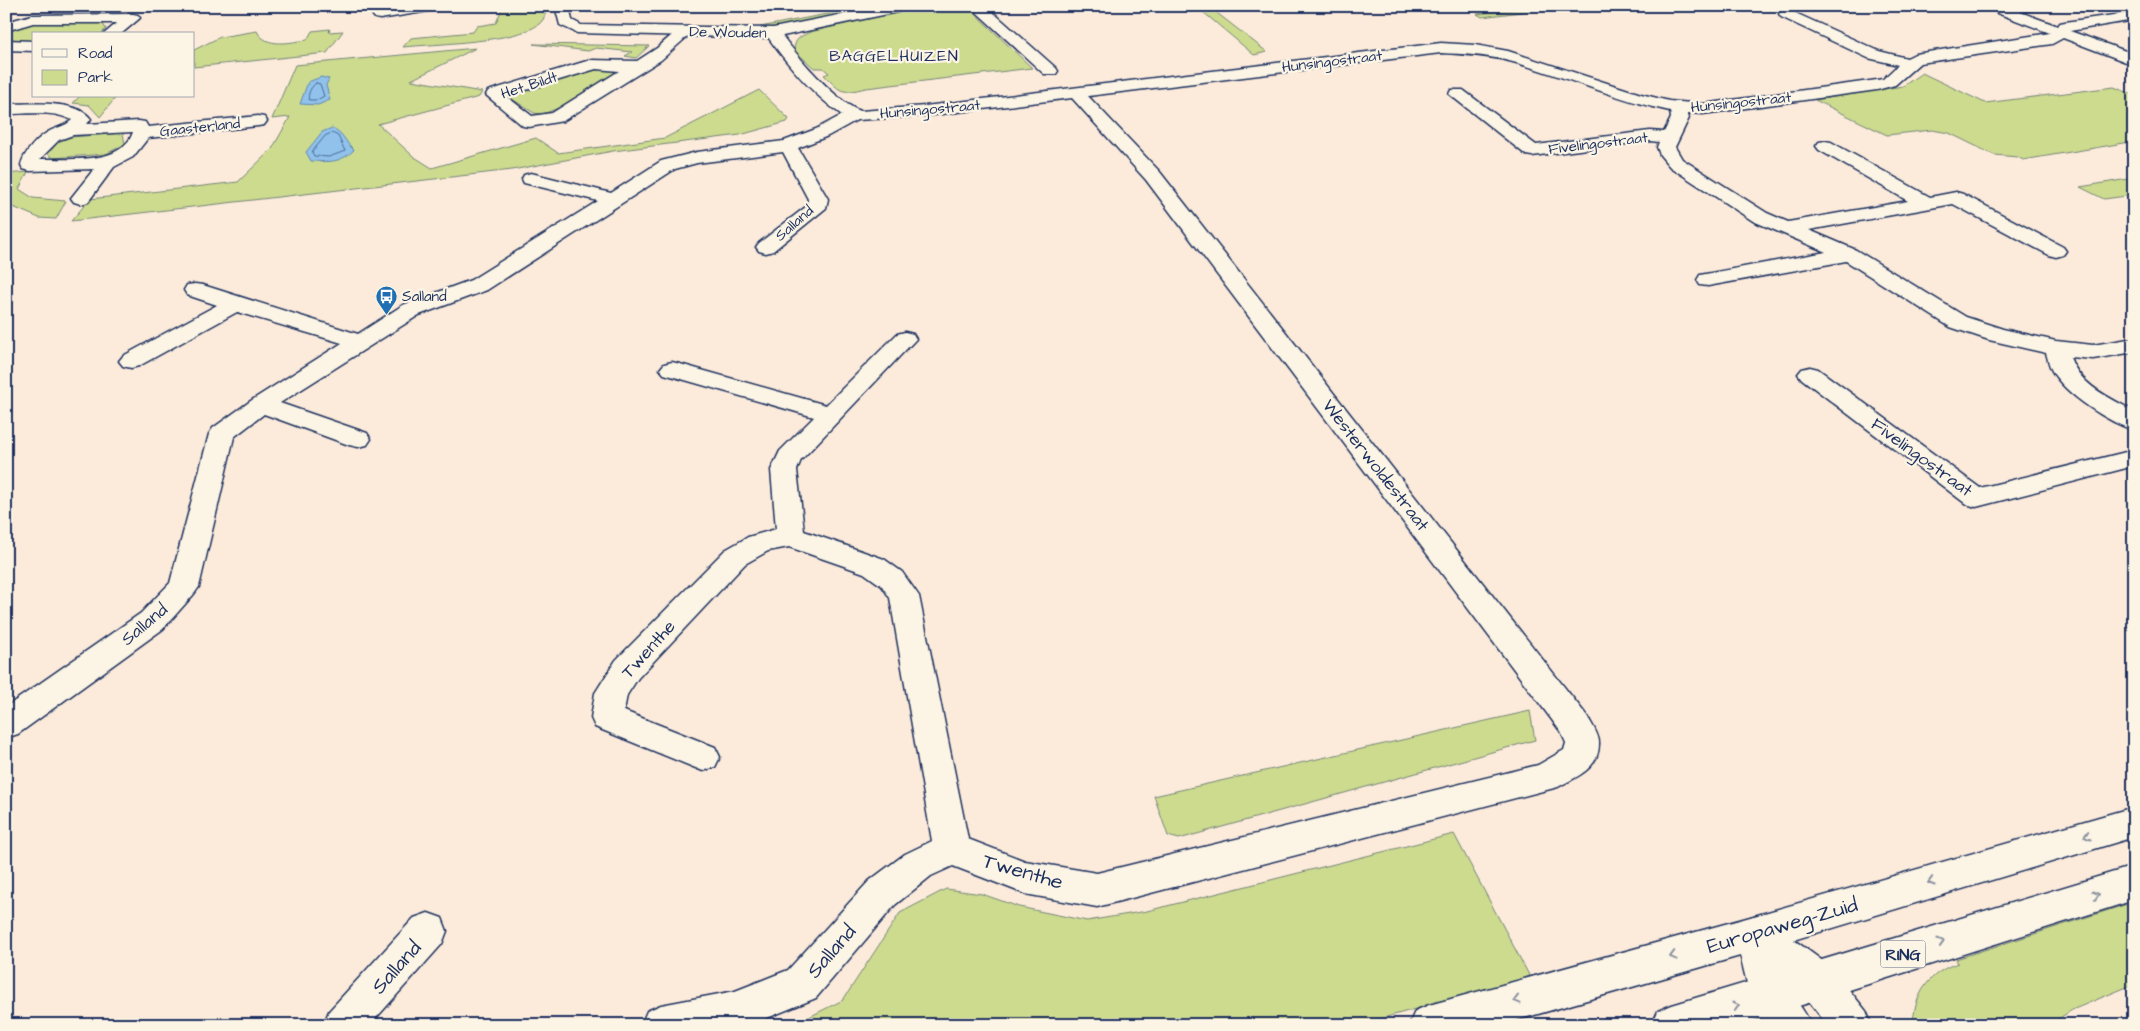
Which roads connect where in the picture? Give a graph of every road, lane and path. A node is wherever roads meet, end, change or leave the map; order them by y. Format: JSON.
{"nodes":[{"id":1,"x":373,"y":6,"type":"edge"},
{"id":2,"x":436,"y":6,"type":"edge"},
{"id":3,"x":562,"y":6,"type":"edge"},
{"id":4,"x":907,"y":6,"type":"edge"},
{"id":5,"x":977,"y":6,"type":"edge"},
{"id":6,"x":2029,"y":6,"type":"edge"},
{"id":7,"x":1786,"y":14,"type":"dead end"},
{"id":8,"x":2134,"y":16,"type":"edge"},
{"id":9,"x":6,"y":27,"type":"edge"},
{"id":10,"x":114,"y":32,"type":"edge"},
{"id":11,"x":684,"y":32,"type":"junction"},
{"id":12,"x":773,"y":33,"type":"junction"},
{"id":13,"x":2061,"y":33,"type":"junction"},
{"id":14,"x":6,"y":45,"type":"edge"},
{"id":15,"x":32,"y":46,"type":"edge"},
{"id":16,"x":2134,"y":60,"type":"edge"},
{"id":17,"x":1909,"y":63,"type":"junction"},
{"id":18,"x":638,"y":66,"type":"junction"},
{"id":19,"x":1050,"y":70,"type":"dead end"},
{"id":20,"x":1076,"y":94,"type":"junction"},
{"id":21,"x":1457,"y":94,"type":"dead end"},
{"id":22,"x":1678,"y":108,"type":"junction"},
{"id":23,"x":6,"y":109,"type":"edge"},
{"id":24,"x":854,"y":115,"type":"junction"},
{"id":25,"x":258,"y":121,"type":"dead end"},
{"id":26,"x":71,"y":130,"type":"junction"},
{"id":27,"x":143,"y":133,"type":"junction"},
{"id":28,"x":1669,"y":138,"type":"junction"},
{"id":29,"x":788,"y":145,"type":"junction"},
{"id":30,"x":1825,"y":146,"type":"dead end"},
{"id":31,"x":108,"y":162,"type":"junction"},
{"id":32,"x":532,"y":178,"type":"dead end"},
{"id":33,"x":81,"y":198,"type":"dead end"},
{"id":34,"x":613,"y":198,"type":"junction"},
{"id":35,"x":1927,"y":203,"type":"junction"},
{"id":36,"x":1786,"y":228,"type":"junction"},
{"id":37,"x":766,"y":247,"type":"dead end"},
{"id":38,"x":2056,"y":251,"type":"dead end"},
{"id":39,"x":1849,"y":254,"type":"junction"},
{"id":40,"x":1708,"y":280,"type":"dead end"},
{"id":41,"x":194,"y":290,"type":"dead end"},
{"id":42,"x":234,"y":304,"type":"junction"},
{"id":43,"x":906,"y":338,"type":"dead end"},
{"id":44,"x":362,"y":342,"type":"junction"},
{"id":45,"x":2134,"y":345,"type":"edge"},
{"id":46,"x":2056,"y":348,"type":"junction"},
{"id":47,"x":131,"y":361,"type":"dead end"},
{"id":48,"x":672,"y":369,"type":"dead end"},
{"id":49,"x":1810,"y":374,"type":"dead end"},
{"id":50,"x":261,"y":405,"type":"junction"},
{"id":51,"x":830,"y":414,"type":"junction"},
{"id":52,"x":2134,"y":422,"type":"edge"},
{"id":53,"x":358,"y":439,"type":"dead end"},
{"id":54,"x":2134,"y":458,"type":"edge"},
{"id":55,"x":790,"y":537,"type":"junction"},
{"id":56,"x":6,"y":724,"type":"edge"},
{"id":57,"x":702,"y":757,"type":"dead end"},
{"id":58,"x":1472,"y":797,"type":"joint"},
{"id":59,"x":2134,"y":822,"type":"edge"},
{"id":60,"x":952,"y":849,"type":"junction"},
{"id":61,"x":2134,"y":883,"type":"edge"},
{"id":62,"x":428,"y":931,"type":"dead end"},
{"id":63,"x":1754,"y":934,"type":"junction"},
{"id":64,"x":1817,"y":980,"type":"junction"},
{"id":65,"x":1780,"y":1011,"type":"edge"},
{"id":66,"x":343,"y":1025,"type":"edge"},
{"id":67,"x":661,"y":1025,"type":"edge"},
{"id":68,"x":1429,"y":1025,"type":"edge"},
{"id":69,"x":1672,"y":1025,"type":"edge"},
{"id":70,"x":1852,"y":1025,"type":"edge"}],
"edges":[{"from":1,"to":2,"type":"street"},
{"from":3,"to":11,"type":"street","name":"De Wouden"},
{"from":4,"to":12,"type":"street","name":"De Wouden"},
{"from":5,"to":19,"type":"street"},
{"from":6,"to":13,"type":"street"},
{"from":7,"to":17,"type":"street","name":"Hunsingostraat"},
{"from":8,"to":13,"type":"street","name":"Hunsingostraat"},
{"from":9,"to":10,"type":"street"},
{"from":11,"to":12,"type":"street","name":"De Wouden"},
{"from":11,"to":18,"type":"street","name":"Het Bildt"},
{"from":12,"to":24,"type":"street","name":"Hunsingostraat"},
{"from":13,"to":16,"type":"street"},
{"from":13,"to":17,"type":"street","name":"Hunsingostraat"},
{"from":14,"to":15,"type":"street"},
{"from":17,"to":22,"type":"street","name":"Hunsingostraat"},
{"from":18,"to":18,"type":"street","name":"Het Bildt"},
{"from":20,"to":22,"type":"street","name":"Hunsingostraat"},
{"from":20,"to":24,"type":"street","name":"Hunsingostraat"},
{"from":20,"to":58,"type":"street","name":"Westerwoldestraat"},
{"from":21,"to":28,"type":"street","name":"Fivelingostraat"},
{"from":22,"to":28,"type":"street","name":"Fivelingostraat"},
{"from":23,"to":26,"type":"street"},
{"from":24,"to":29,"type":"street","name":"Salland"},
{"from":25,"to":27,"type":"street","name":"Gaasterland"},
{"from":26,"to":27,"type":"street","name":"Gaasterland"},
{"from":26,"to":31,"type":"street","name":"Gaasterland"},
{"from":27,"to":31,"type":"street","name":"Gaasterland"},
{"from":28,"to":36,"type":"street","name":"Fivelingostraat"},
{"from":29,"to":34,"type":"street","name":"Salland"},
{"from":29,"to":37,"type":"street","name":"Salland"},
{"from":30,"to":35,"type":"street"},
{"from":31,"to":33,"type":"street","name":"Gaasterland"},
{"from":32,"to":34,"type":"street"},
{"from":34,"to":44,"type":"street","name":"Salland"},
{"from":35,"to":36,"type":"street"},
{"from":35,"to":38,"type":"street"},
{"from":36,"to":39,"type":"street","name":"Fivelingostraat"},
{"from":39,"to":40,"type":"street"},
{"from":39,"to":46,"type":"street","name":"Fivelingostraat"},
{"from":41,"to":42,"type":"street"},
{"from":42,"to":44,"type":"street"},
{"from":42,"to":47,"type":"street"},
{"from":43,"to":51,"type":"street"},
{"from":44,"to":50,"type":"street","name":"Salland"},
{"from":45,"to":46,"type":"street","name":"Fivelingostraat"},
{"from":46,"to":52,"type":"street"},
{"from":48,"to":51,"type":"street"},
{"from":49,"to":54,"type":"street","name":"Fivelingostraat"},
{"from":50,"to":53,"type":"street"},
{"from":50,"to":56,"type":"street","name":"Salland"},
{"from":51,"to":55,"type":"street"},
{"from":55,"to":57,"type":"street","name":"Twenthe"},
{"from":55,"to":60,"type":"street","name":"Twenthe"},
{"from":58,"to":60,"type":"street","name":"Twenthe"},
{"from":59,"to":63,"type":"street","name":"Europaweg-Zuid","one_way":true},
{"from":60,"to":67,"type":"street","name":"Salland"},
{"from":64,"to":61,"type":"street","number":"RING","one_way":true},
{"from":62,"to":66,"type":"street","name":"Salland"},
{"from":63,"to":64,"type":"street"},
{"from":63,"to":65,"type":"street"},
{"from":63,"to":68,"type":"street","name":"Europaweg-Zuid","one_way":true},
{"from":64,"to":65,"type":"street","number":"RING"},
{"from":64,"to":70,"type":"street"},
{"from":69,"to":65,"type":"street","number":"RING","one_way":true}]}
